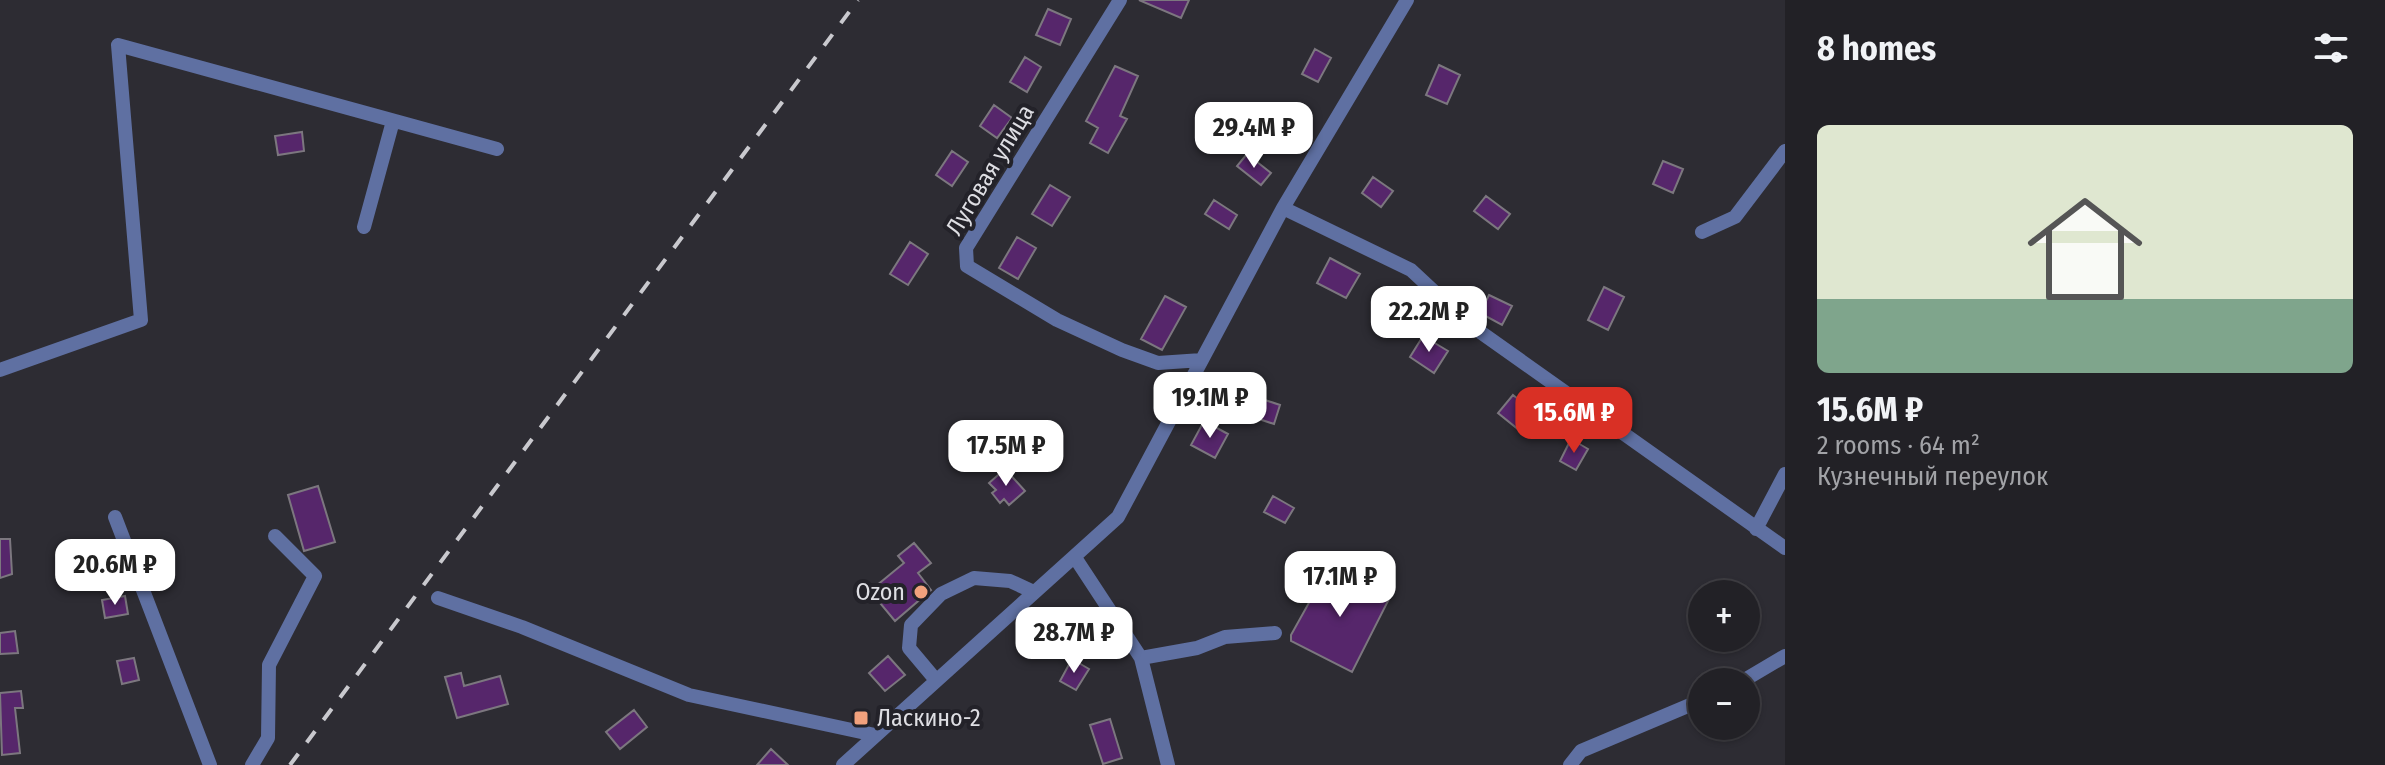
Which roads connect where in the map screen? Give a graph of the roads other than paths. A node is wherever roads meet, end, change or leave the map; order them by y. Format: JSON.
{"nodes":[{"id":1,"x":1120,"y":0,"type":"edge"},
{"id":2,"x":1407,"y":0,"type":"edge"},
{"id":3,"x":393,"y":121,"type":"junction"},
{"id":4,"x":497,"y":149,"type":"dead end"},
{"id":5,"x":1785,"y":151,"type":"edge"},
{"id":6,"x":1283,"y":208,"type":"junction"},
{"id":7,"x":364,"y":227,"type":"dead end"},
{"id":8,"x":1702,"y":232,"type":"dead end"},
{"id":9,"x":1202,"y":360,"type":"junction"},
{"id":10,"x":0,"y":370,"type":"edge"},
{"id":11,"x":1785,"y":474,"type":"edge"},
{"id":12,"x":115,"y":517,"type":"dead end"},
{"id":13,"x":1756,"y":529,"type":"junction"},
{"id":14,"x":275,"y":536,"type":"dead end"},
{"id":15,"x":1785,"y":548,"type":"edge"},
{"id":16,"x":1076,"y":559,"type":"junction"},
{"id":17,"x":1034,"y":592,"type":"junction"},
{"id":18,"x":438,"y":598,"type":"dead end"},
{"id":19,"x":1275,"y":633,"type":"dead end"},
{"id":20,"x":1785,"y":656,"type":"edge"},
{"id":21,"x":1141,"y":658,"type":"junction"},
{"id":22,"x":1760,"y":671,"type":"edge"},
{"id":23,"x":935,"y":679,"type":"junction"},
{"id":24,"x":1688,"y":706,"type":"edge"},
{"id":25,"x":875,"y":735,"type":"junction"},
{"id":26,"x":210,"y":765,"type":"edge"},
{"id":27,"x":252,"y":765,"type":"edge"},
{"id":28,"x":843,"y":765,"type":"edge"},
{"id":29,"x":1168,"y":765,"type":"edge"},
{"id":30,"x":1570,"y":765,"type":"edge"}],
"edges":[{"from":1,"to":9,"type":"street","name":"Луговая улица"},
{"from":2,"to":6,"type":"street"},
{"from":3,"to":4,"type":"street"},
{"from":3,"to":7,"type":"street"},
{"from":3,"to":10,"type":"street"},
{"from":5,"to":8,"type":"street"},
{"from":6,"to":9,"type":"street"},
{"from":6,"to":13,"type":"street"},
{"from":9,"to":16,"type":"street"},
{"from":11,"to":13,"type":"street"},
{"from":12,"to":26,"type":"street"},
{"from":13,"to":15,"type":"street"},
{"from":14,"to":27,"type":"street"},
{"from":16,"to":17,"type":"street"},
{"from":16,"to":21,"type":"street"},
{"from":17,"to":23,"type":"street"},
{"from":17,"to":23,"type":"street"},
{"from":18,"to":25,"type":"street"},
{"from":19,"to":21,"type":"street"},
{"from":20,"to":22,"type":"street"},
{"from":21,"to":29,"type":"street"},
{"from":23,"to":25,"type":"street"},
{"from":24,"to":30,"type":"street"},
{"from":25,"to":28,"type":"street"}]}
